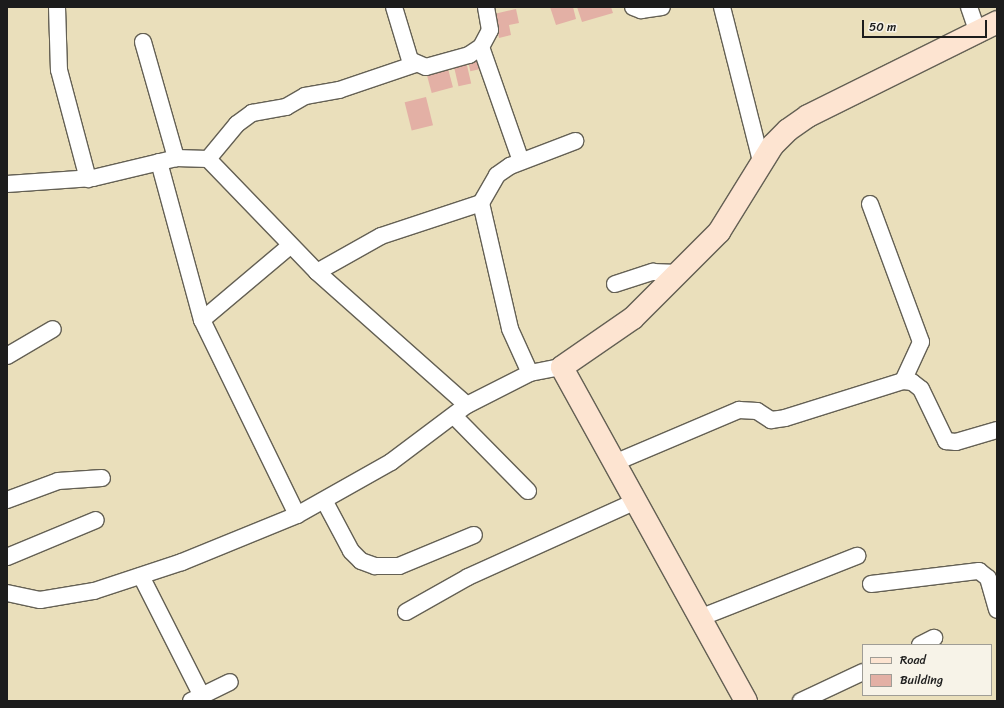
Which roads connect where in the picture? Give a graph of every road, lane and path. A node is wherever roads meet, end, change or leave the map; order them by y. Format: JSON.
{"nodes":[{"id":1,"x":57,"y":7,"type":"edge"},
{"id":2,"x":394,"y":7,"type":"edge"},
{"id":3,"x":486,"y":7,"type":"edge"},
{"id":4,"x":634,"y":7,"type":"edge"},
{"id":5,"x":662,"y":7,"type":"edge"},
{"id":6,"x":722,"y":7,"type":"edge"},
{"id":7,"x":969,"y":7,"type":"edge"},
{"id":8,"x":997,"y":22,"type":"edge"},
{"id":9,"x":978,"y":33,"type":"junction"},
{"id":10,"x":143,"y":42,"type":"dead end"},
{"id":11,"x":481,"y":47,"type":"junction"},
{"id":12,"x":416,"y":64,"type":"junction"},
{"id":13,"x":575,"y":141,"type":"dead end"},
{"id":14,"x":176,"y":158,"type":"junction"},
{"id":15,"x":208,"y":158,"type":"junction"},
{"id":16,"x":521,"y":161,"type":"junction"},
{"id":17,"x":160,"y":162,"type":"junction"},
{"id":18,"x":762,"y":165,"type":"junction"},
{"id":19,"x":88,"y":178,"type":"junction"},
{"id":20,"x":7,"y":184,"type":"edge"},
{"id":21,"x":481,"y":203,"type":"junction"},
{"id":22,"x":870,"y":204,"type":"dead end"},
{"id":23,"x":290,"y":246,"type":"junction"},
{"id":24,"x":317,"y":272,"type":"junction"},
{"id":25,"x":678,"y":273,"type":"junction"},
{"id":26,"x":615,"y":284,"type":"dead end"},
{"id":27,"x":202,"y":320,"type":"junction"},
{"id":28,"x":53,"y":329,"type":"dead end"},
{"id":29,"x":7,"y":356,"type":"edge"},
{"id":30,"x":562,"y":367,"type":"junction"},
{"id":31,"x":530,"y":373,"type":"junction"},
{"id":32,"x":903,"y":381,"type":"junction"},
{"id":33,"x":467,"y":405,"type":"junction"},
{"id":34,"x":455,"y":417,"type":"junction"},
{"id":35,"x":997,"y":430,"type":"edge"},
{"id":36,"x":614,"y":463,"type":"junction"},
{"id":37,"x":102,"y":478,"type":"dead end"},
{"id":38,"x":528,"y":491,"type":"dead end"},
{"id":39,"x":7,"y":500,"type":"edge"},
{"id":40,"x":325,"y":502,"type":"junction"},
{"id":41,"x":634,"y":502,"type":"junction"},
{"id":42,"x":297,"y":515,"type":"junction"},
{"id":43,"x":96,"y":520,"type":"dead end"},
{"id":44,"x":474,"y":535,"type":"dead end"},
{"id":45,"x":857,"y":556,"type":"dead end"},
{"id":46,"x":7,"y":557,"type":"edge"},
{"id":47,"x":141,"y":576,"type":"junction"},
{"id":48,"x":871,"y":584,"type":"dead end"},
{"id":49,"x":7,"y":593,"type":"edge"},
{"id":50,"x":997,"y":610,"type":"edge"},
{"id":51,"x":406,"y":612,"type":"dead end"},
{"id":52,"x":702,"y":617,"type":"junction"},
{"id":53,"x":862,"y":672,"type":"edge"},
{"id":54,"x":230,"y":682,"type":"dead end"},
{"id":55,"x":196,"y":698,"type":"edge"},
{"id":56,"x":746,"y":701,"type":"edge"},
{"id":57,"x":801,"y":701,"type":"edge"}],
"edges":[{"from":1,"to":19,"type":"street"},
{"from":2,"to":12,"type":"street"},
{"from":3,"to":11,"type":"street"},
{"from":4,"to":5,"type":"street"},
{"from":6,"to":18,"type":"street"},
{"from":7,"to":9,"type":"street"},
{"from":8,"to":9,"type":"street"},
{"from":9,"to":18,"type":"street"},
{"from":10,"to":14,"type":"street"},
{"from":11,"to":12,"type":"street"},
{"from":11,"to":16,"type":"street"},
{"from":12,"to":15,"type":"street"},
{"from":13,"to":16,"type":"street"},
{"from":14,"to":15,"type":"street"},
{"from":14,"to":17,"type":"street"},
{"from":15,"to":23,"type":"street"},
{"from":16,"to":21,"type":"street"},
{"from":17,"to":19,"type":"street"},
{"from":17,"to":27,"type":"street"},
{"from":18,"to":25,"type":"street"},
{"from":19,"to":20,"type":"street"},
{"from":21,"to":24,"type":"street"},
{"from":21,"to":31,"type":"street"},
{"from":22,"to":32,"type":"street"},
{"from":23,"to":24,"type":"street"},
{"from":23,"to":27,"type":"street"},
{"from":24,"to":33,"type":"street"},
{"from":25,"to":26,"type":"street"},
{"from":25,"to":30,"type":"street"},
{"from":27,"to":42,"type":"street"},
{"from":28,"to":29,"type":"street"},
{"from":30,"to":31,"type":"street"},
{"from":30,"to":36,"type":"street"},
{"from":31,"to":33,"type":"street"},
{"from":32,"to":35,"type":"street"},
{"from":32,"to":36,"type":"street"},
{"from":33,"to":34,"type":"street"},
{"from":34,"to":38,"type":"street"},
{"from":34,"to":40,"type":"street"},
{"from":36,"to":41,"type":"street"},
{"from":37,"to":39,"type":"street"},
{"from":40,"to":42,"type":"street"},
{"from":40,"to":44,"type":"street"},
{"from":41,"to":51,"type":"street"},
{"from":41,"to":52,"type":"street"},
{"from":42,"to":47,"type":"street"},
{"from":43,"to":46,"type":"street"},
{"from":45,"to":52,"type":"street"},
{"from":47,"to":49,"type":"street"},
{"from":47,"to":55,"type":"street"},
{"from":48,"to":50,"type":"street"},
{"from":52,"to":56,"type":"street"},
{"from":53,"to":57,"type":"street"},
{"from":54,"to":55,"type":"street"}]}
